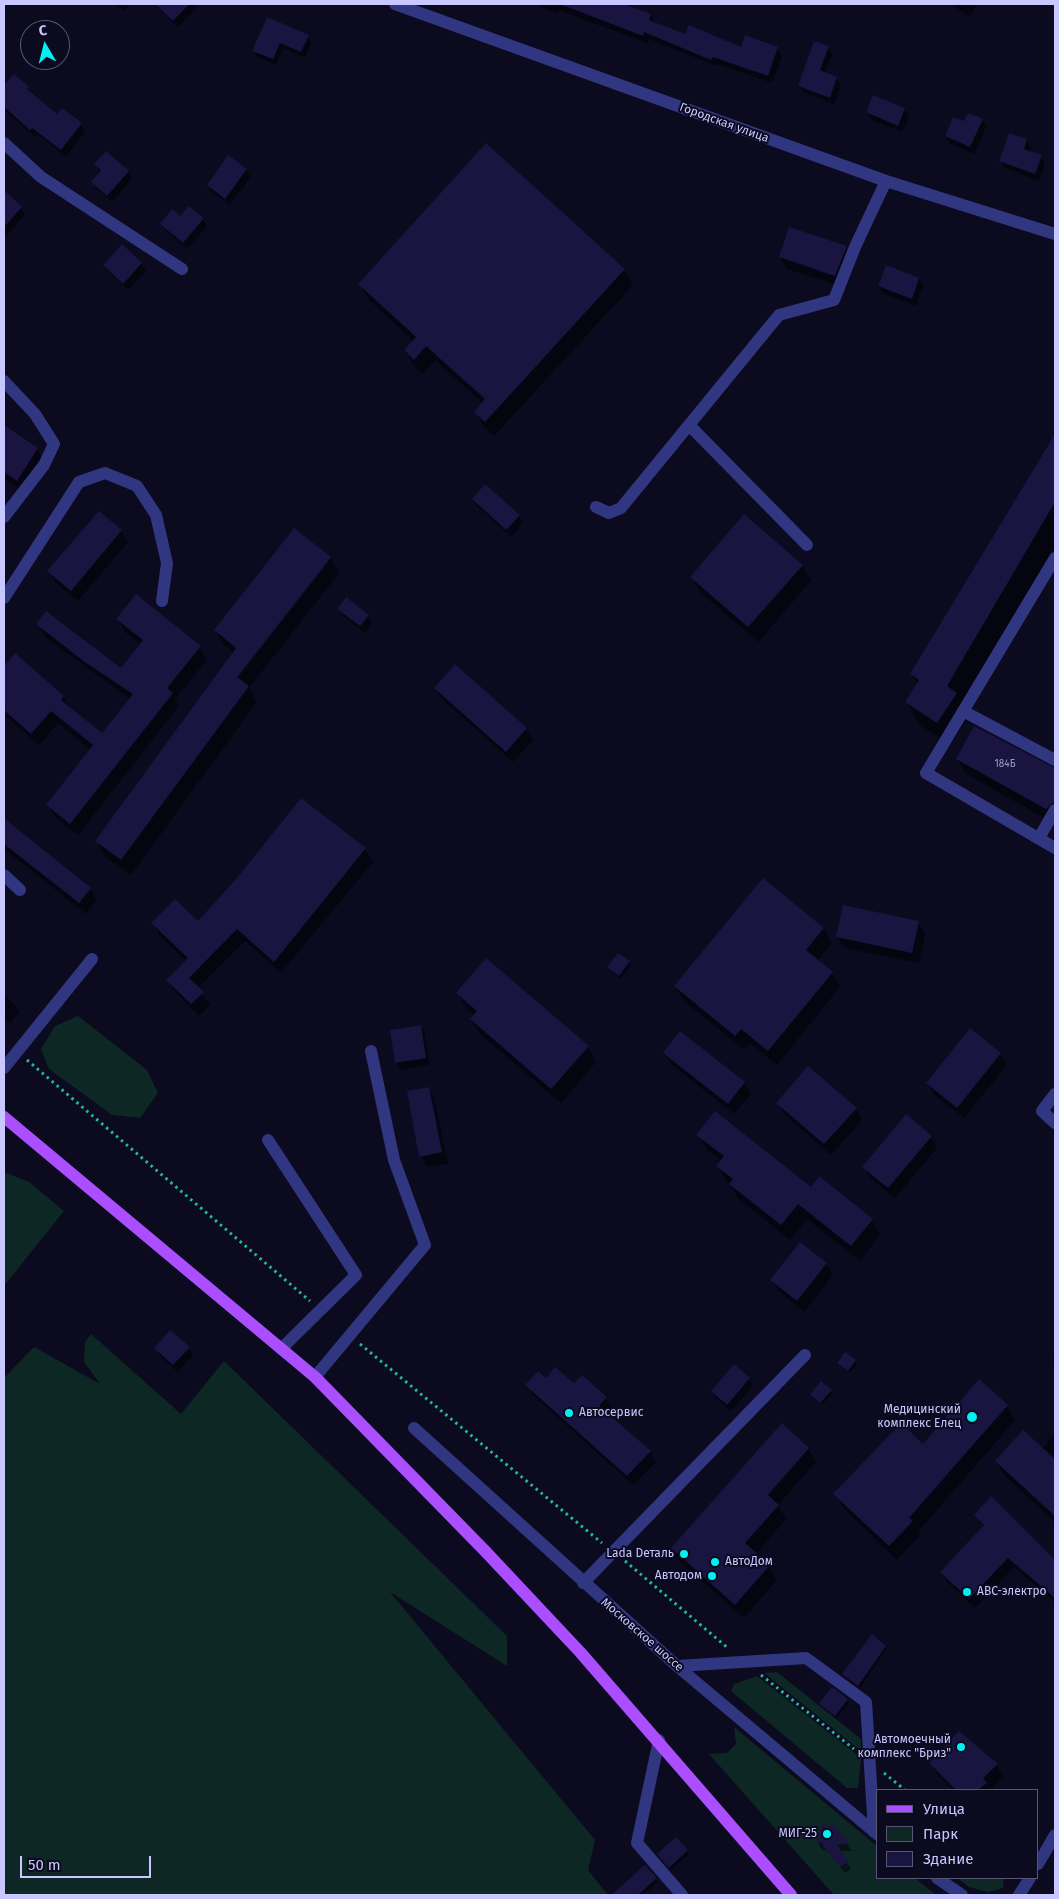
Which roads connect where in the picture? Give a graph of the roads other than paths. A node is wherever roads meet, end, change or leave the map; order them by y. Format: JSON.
{"nodes":[{"id":1,"x":395,"y":4,"type":"edge"},
{"id":2,"x":412,"y":7,"type":"edge"},
{"id":3,"x":4,"y":143,"type":"edge"},
{"id":4,"x":886,"y":181,"type":"junction"},
{"id":5,"x":1055,"y":234,"type":"edge"},
{"id":6,"x":182,"y":269,"type":"dead end"},
{"id":7,"x":4,"y":381,"type":"edge"},
{"id":8,"x":690,"y":426,"type":"junction"},
{"id":9,"x":596,"y":507,"type":"dead end"},
{"id":10,"x":4,"y":517,"type":"edge"},
{"id":11,"x":808,"y":546,"type":"dead end"},
{"id":12,"x":1055,"y":558,"type":"edge"},
{"id":13,"x":4,"y":598,"type":"edge"},
{"id":14,"x":162,"y":601,"type":"dead end"},
{"id":15,"x":963,"y":711,"type":"junction"},
{"id":16,"x":1055,"y":760,"type":"edge"},
{"id":17,"x":1055,"y":810,"type":"edge"},
{"id":18,"x":1039,"y":838,"type":"junction"},
{"id":19,"x":1055,"y":848,"type":"edge"},
{"id":20,"x":4,"y":875,"type":"edge"},
{"id":21,"x":20,"y":890,"type":"dead end"},
{"id":22,"x":92,"y":959,"type":"dead end"},
{"id":23,"x":371,"y":1050,"type":"dead end"},
{"id":24,"x":4,"y":1068,"type":"edge"},
{"id":25,"x":1055,"y":1094,"type":"edge"},
{"id":26,"x":4,"y":1117,"type":"edge"},
{"id":27,"x":1055,"y":1123,"type":"edge"},
{"id":28,"x":268,"y":1140,"type":"dead end"},
{"id":29,"x":281,"y":1349,"type":"junction"},
{"id":30,"x":805,"y":1355,"type":"dead end"},
{"id":31,"x":315,"y":1377,"type":"junction"},
{"id":32,"x":414,"y":1428,"type":"dead end"},
{"id":33,"x":583,"y":1583,"type":"junction"},
{"id":34,"x":677,"y":1666,"type":"junction"},
{"id":35,"x":659,"y":1740,"type":"junction"},
{"id":36,"x":876,"y":1833,"type":"edge"},
{"id":37,"x":1055,"y":1835,"type":"edge"},
{"id":38,"x":1039,"y":1862,"type":"edge"},
{"id":39,"x":939,"y":1879,"type":"edge"},
{"id":40,"x":1029,"y":1879,"type":"edge"},
{"id":41,"x":682,"y":1895,"type":"edge"},
{"id":42,"x":791,"y":1895,"type":"edge"},
{"id":43,"x":962,"y":1895,"type":"edge"},
{"id":44,"x":1019,"y":1895,"type":"edge"}],
"edges":[{"from":1,"to":2,"type":"street","name":"Городская улица"},
{"from":2,"to":4,"type":"street","name":"Городская улица"},
{"from":3,"to":6,"type":"street"},
{"from":4,"to":5,"type":"street","name":"Городская улица"},
{"from":4,"to":8,"type":"street"},
{"from":7,"to":10,"type":"street"},
{"from":8,"to":9,"type":"street"},
{"from":8,"to":11,"type":"street"},
{"from":12,"to":15,"type":"street"},
{"from":13,"to":14,"type":"street"},
{"from":15,"to":16,"type":"street"},
{"from":15,"to":18,"type":"street"},
{"from":17,"to":18,"type":"street"},
{"from":18,"to":19,"type":"street"},
{"from":20,"to":21,"type":"street"},
{"from":22,"to":24,"type":"street"},
{"from":23,"to":31,"type":"street"},
{"from":25,"to":27,"type":"street"},
{"from":26,"to":29,"type":"main road"},
{"from":28,"to":29,"type":"street"},
{"from":29,"to":31,"type":"main road"},
{"from":30,"to":33,"type":"street"},
{"from":31,"to":35,"type":"main road"},
{"from":32,"to":33,"type":"street","name":"Московское шоссе"},
{"from":33,"to":34,"type":"street","name":"Московское шоссе"},
{"from":34,"to":36,"type":"street","name":"Московское шоссе"},
{"from":34,"to":36,"type":"street"},
{"from":35,"to":41,"type":"street"},
{"from":35,"to":42,"type":"main road"},
{"from":37,"to":38,"type":"street"},
{"from":39,"to":43,"type":"street"},
{"from":40,"to":44,"type":"street"}]}
